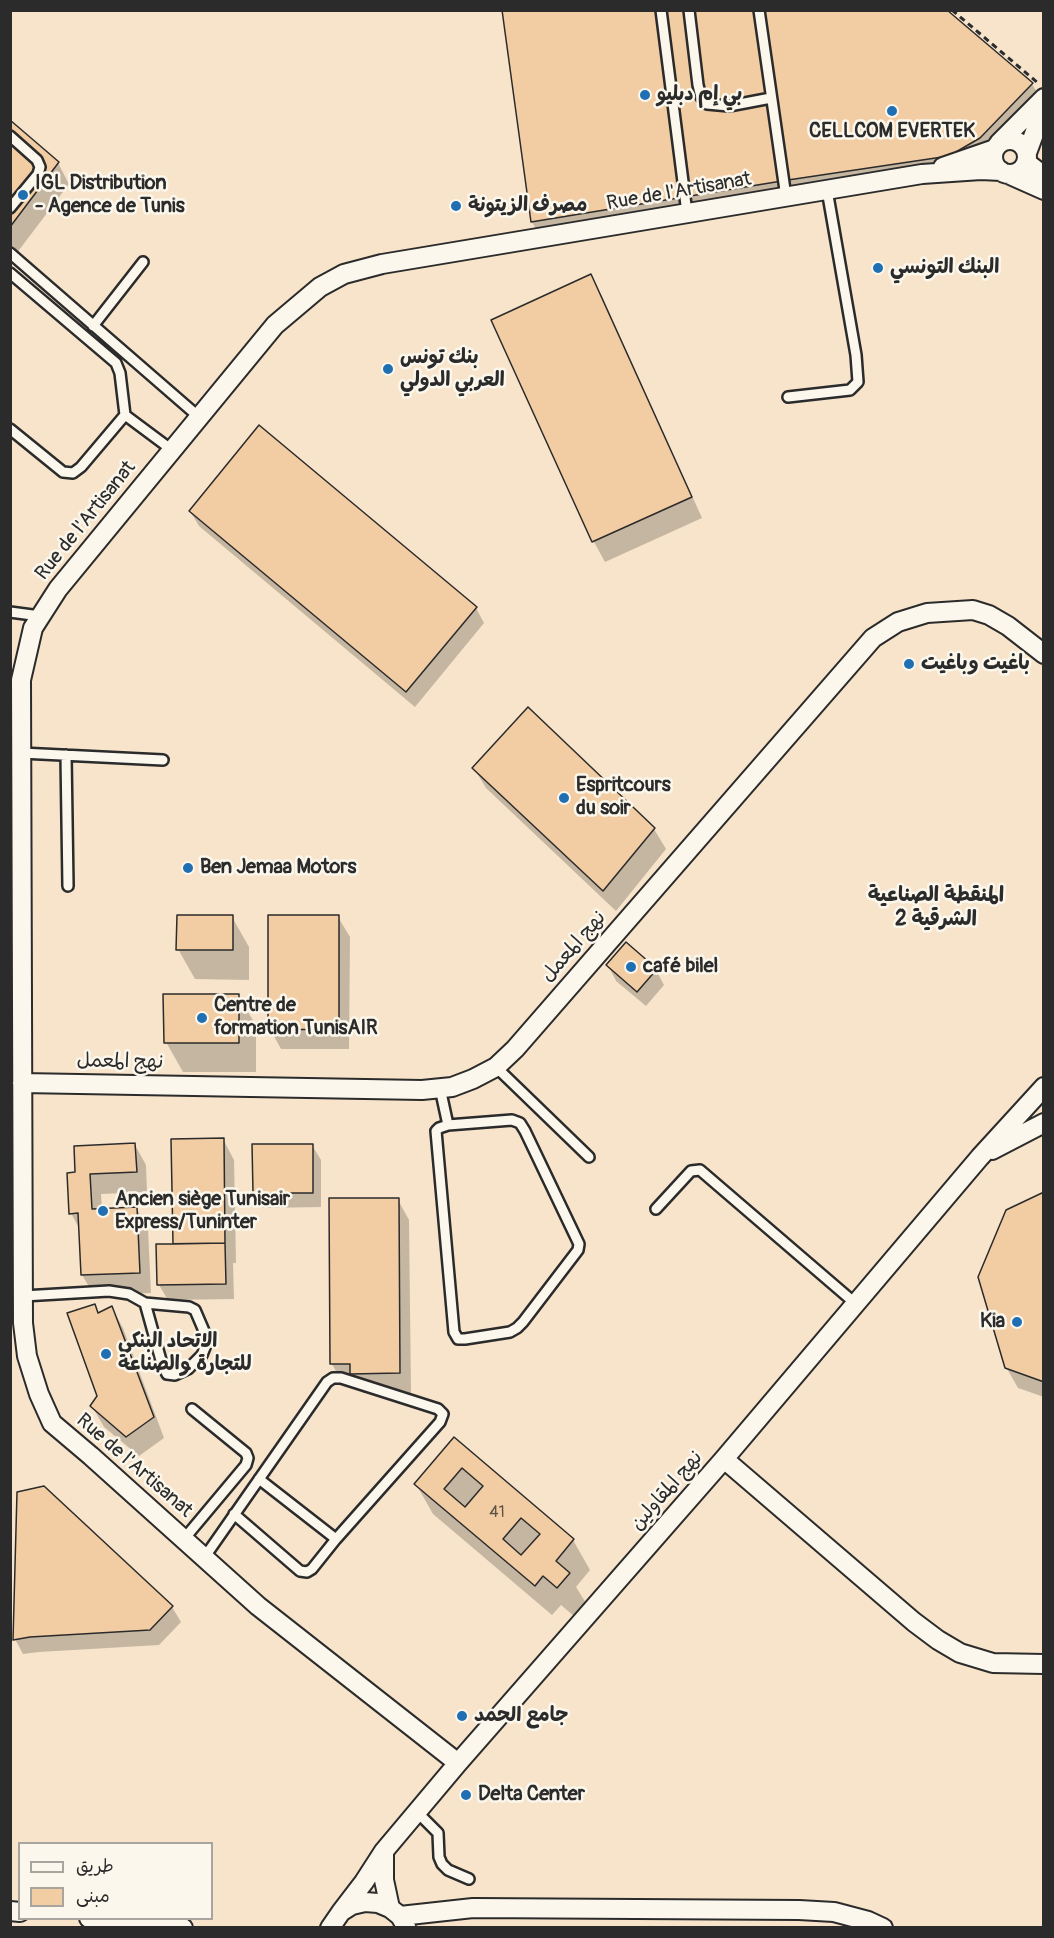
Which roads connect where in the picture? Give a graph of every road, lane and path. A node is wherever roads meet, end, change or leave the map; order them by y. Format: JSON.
{"nodes":[{"id":1,"x":660,"y":10,"type":"edge"},
{"id":2,"x":689,"y":10,"type":"edge"},
{"id":3,"x":759,"y":10,"type":"edge"},
{"id":4,"x":952,"y":10,"type":"edge"},
{"id":5,"x":1044,"y":87,"type":"edge"},
{"id":6,"x":771,"y":98,"type":"junction"},
{"id":7,"x":1044,"y":98,"type":"edge"},
{"id":8,"x":1044,"y":106,"type":"edge"},
{"id":9,"x":10,"y":136,"type":"edge"},
{"id":10,"x":997,"y":146,"type":"junction"},
{"id":11,"x":1027,"y":158,"type":"junction"},
{"id":12,"x":1005,"y":172,"type":"junction"},
{"id":13,"x":922,"y":174,"type":"junction"},
{"id":14,"x":1044,"y":176,"type":"edge"},
{"id":15,"x":827,"y":190,"type":"junction"},
{"id":16,"x":1044,"y":190,"type":"edge"},
{"id":17,"x":786,"y":197,"type":"junction"},
{"id":18,"x":10,"y":208,"type":"edge"},
{"id":19,"x":687,"y":213,"type":"junction"},
{"id":20,"x":10,"y":253,"type":"edge"},
{"id":21,"x":144,"y":262,"type":"dead end"},
{"id":22,"x":10,"y":273,"type":"edge"},
{"id":23,"x":93,"y":326,"type":"junction"},
{"id":24,"x":788,"y":397,"type":"dead end"},
{"id":25,"x":125,"y":415,"type":"junction"},
{"id":26,"x":199,"y":417,"type":"junction"},
{"id":27,"x":10,"y":429,"type":"edge"},
{"id":28,"x":172,"y":450,"type":"junction"},
{"id":29,"x":10,"y":612,"type":"edge"},
{"id":30,"x":40,"y":616,"type":"junction"},
{"id":31,"x":1044,"y":654,"type":"edge"},
{"id":32,"x":21,"y":753,"type":"junction"},
{"id":33,"x":66,"y":755,"type":"junction"},
{"id":34,"x":163,"y":760,"type":"dead end"},
{"id":35,"x":68,"y":886,"type":"dead end"},
{"id":36,"x":496,"y":1067,"type":"junction"},
{"id":37,"x":22,"y":1083,"type":"junction"},
{"id":38,"x":440,"y":1088,"type":"junction"},
{"id":39,"x":1044,"y":1088,"type":"edge"},
{"id":40,"x":1044,"y":1123,"type":"edge"},
{"id":41,"x":448,"y":1125,"type":"junction"},
{"id":42,"x":589,"y":1157,"type":"dead end"},
{"id":43,"x":980,"y":1157,"type":"junction"},
{"id":44,"x":656,"y":1209,"type":"dead end"},
{"id":45,"x":16,"y":1211,"type":"edge"},
{"id":46,"x":23,"y":1296,"type":"junction"},
{"id":47,"x":145,"y":1303,"type":"junction"},
{"id":48,"x":856,"y":1304,"type":"junction"},
{"id":49,"x":192,"y":1409,"type":"dead end"},
{"id":50,"x":724,"y":1459,"type":"junction"},
{"id":51,"x":259,"y":1479,"type":"junction"},
{"id":52,"x":234,"y":1514,"type":"junction"},
{"id":53,"x":184,"y":1539,"type":"junction"},
{"id":54,"x":336,"y":1539,"type":"junction"},
{"id":55,"x":204,"y":1558,"type":"junction"},
{"id":56,"x":1044,"y":1664,"type":"edge"},
{"id":57,"x":458,"y":1762,"type":"junction"},
{"id":58,"x":417,"y":1812,"type":"junction"},
{"id":59,"x":384,"y":1851,"type":"junction"},
{"id":60,"x":469,"y":1879,"type":"dead end"},
{"id":61,"x":399,"y":1917,"type":"edge"},
{"id":62,"x":108,"y":1920,"type":"edge"},
{"id":63,"x":329,"y":1923,"type":"edge"},
{"id":64,"x":183,"y":1928,"type":"edge"},
{"id":65,"x":883,"y":1928,"type":"edge"}],
"edges":[{"from":1,"to":19,"type":"lane"},
{"from":2,"to":6,"type":"lane"},
{"from":3,"to":6,"type":"lane"},
{"from":4,"to":5,"type":"path"},
{"from":6,"to":17,"type":"lane"},
{"from":7,"to":10,"type":"street"},
{"from":8,"to":11,"type":"street"},
{"from":9,"to":18,"type":"lane"},
{"from":10,"to":11,"type":"street"},
{"from":10,"to":12,"type":"street"},
{"from":10,"to":13,"type":"street","name":"Rue de l'Artisanat"},
{"from":11,"to":12,"type":"street"},
{"from":11,"to":14,"type":"street"},
{"from":12,"to":13,"type":"street","name":"Rue de l'Artisanat"},
{"from":12,"to":16,"type":"street","name":"Rue de l'Artisanat"},
{"from":13,"to":15,"type":"street","name":"Rue de l'Artisanat"},
{"from":15,"to":17,"type":"street","name":"Rue de l'Artisanat"},
{"from":15,"to":24,"type":"lane"},
{"from":17,"to":19,"type":"street","name":"Rue de l'Artisanat"},
{"from":19,"to":26,"type":"street","name":"Rue de l'Artisanat"},
{"from":20,"to":23,"type":"lane"},
{"from":21,"to":23,"type":"lane"},
{"from":22,"to":25,"type":"lane"},
{"from":23,"to":26,"type":"lane"},
{"from":25,"to":27,"type":"lane"},
{"from":25,"to":28,"type":"lane"},
{"from":26,"to":28,"type":"street","name":"Rue de l'Artisanat"},
{"from":28,"to":30,"type":"street","name":"Rue de l'Artisanat"},
{"from":29,"to":30,"type":"lane"},
{"from":30,"to":32,"type":"street","name":"Rue de l'Artisanat"},
{"from":31,"to":36,"type":"street","name":"نهج المعمل"},
{"from":32,"to":33,"type":"lane"},
{"from":32,"to":37,"type":"street","name":"Rue de l'Artisanat"},
{"from":33,"to":34,"type":"lane"},
{"from":33,"to":35,"type":"lane"},
{"from":36,"to":38,"type":"street","name":"نهج المعمل"},
{"from":36,"to":42,"type":"lane"},
{"from":37,"to":38,"type":"street","name":"نهج المعمل"},
{"from":37,"to":45,"type":"street","name":"Rue de l'Artisanat"},
{"from":38,"to":41,"type":"lane"},
{"from":39,"to":43,"type":"street","name":"نهج المقاولين"},
{"from":40,"to":43,"type":"street","name":"نهج المقاولين"},
{"from":41,"to":41,"type":"lane"},
{"from":43,"to":48,"type":"street","name":"نهج المقاولين"},
{"from":44,"to":48,"type":"lane"},
{"from":45,"to":46,"type":"street","name":"Rue de l'Artisanat"},
{"from":46,"to":47,"type":"lane"},
{"from":46,"to":53,"type":"street","name":"Rue de l'Artisanat"},
{"from":47,"to":47,"type":"lane"},
{"from":48,"to":50,"type":"street","name":"نهج المقاولين"},
{"from":49,"to":53,"type":"lane"},
{"from":50,"to":56,"type":"street"},
{"from":50,"to":57,"type":"street","name":"نهج المقاولين"},
{"from":51,"to":52,"type":"lane"},
{"from":51,"to":54,"type":"lane"},
{"from":51,"to":54,"type":"lane"},
{"from":52,"to":54,"type":"lane"},
{"from":52,"to":55,"type":"lane"},
{"from":53,"to":55,"type":"street","name":"Rue de l'Artisanat"},
{"from":55,"to":57,"type":"street","name":"Rue de l'Artisanat"},
{"from":57,"to":58,"type":"street","name":"نهج المقاولين"},
{"from":58,"to":59,"type":"street","name":"نهج المقاولين"},
{"from":58,"to":60,"type":"lane"},
{"from":59,"to":61,"type":"street"},
{"from":59,"to":63,"type":"street","name":"نهج المقاولين"},
{"from":61,"to":63,"type":"street"},
{"from":61,"to":65,"type":"street"},
{"from":62,"to":64,"type":"street"}]}
